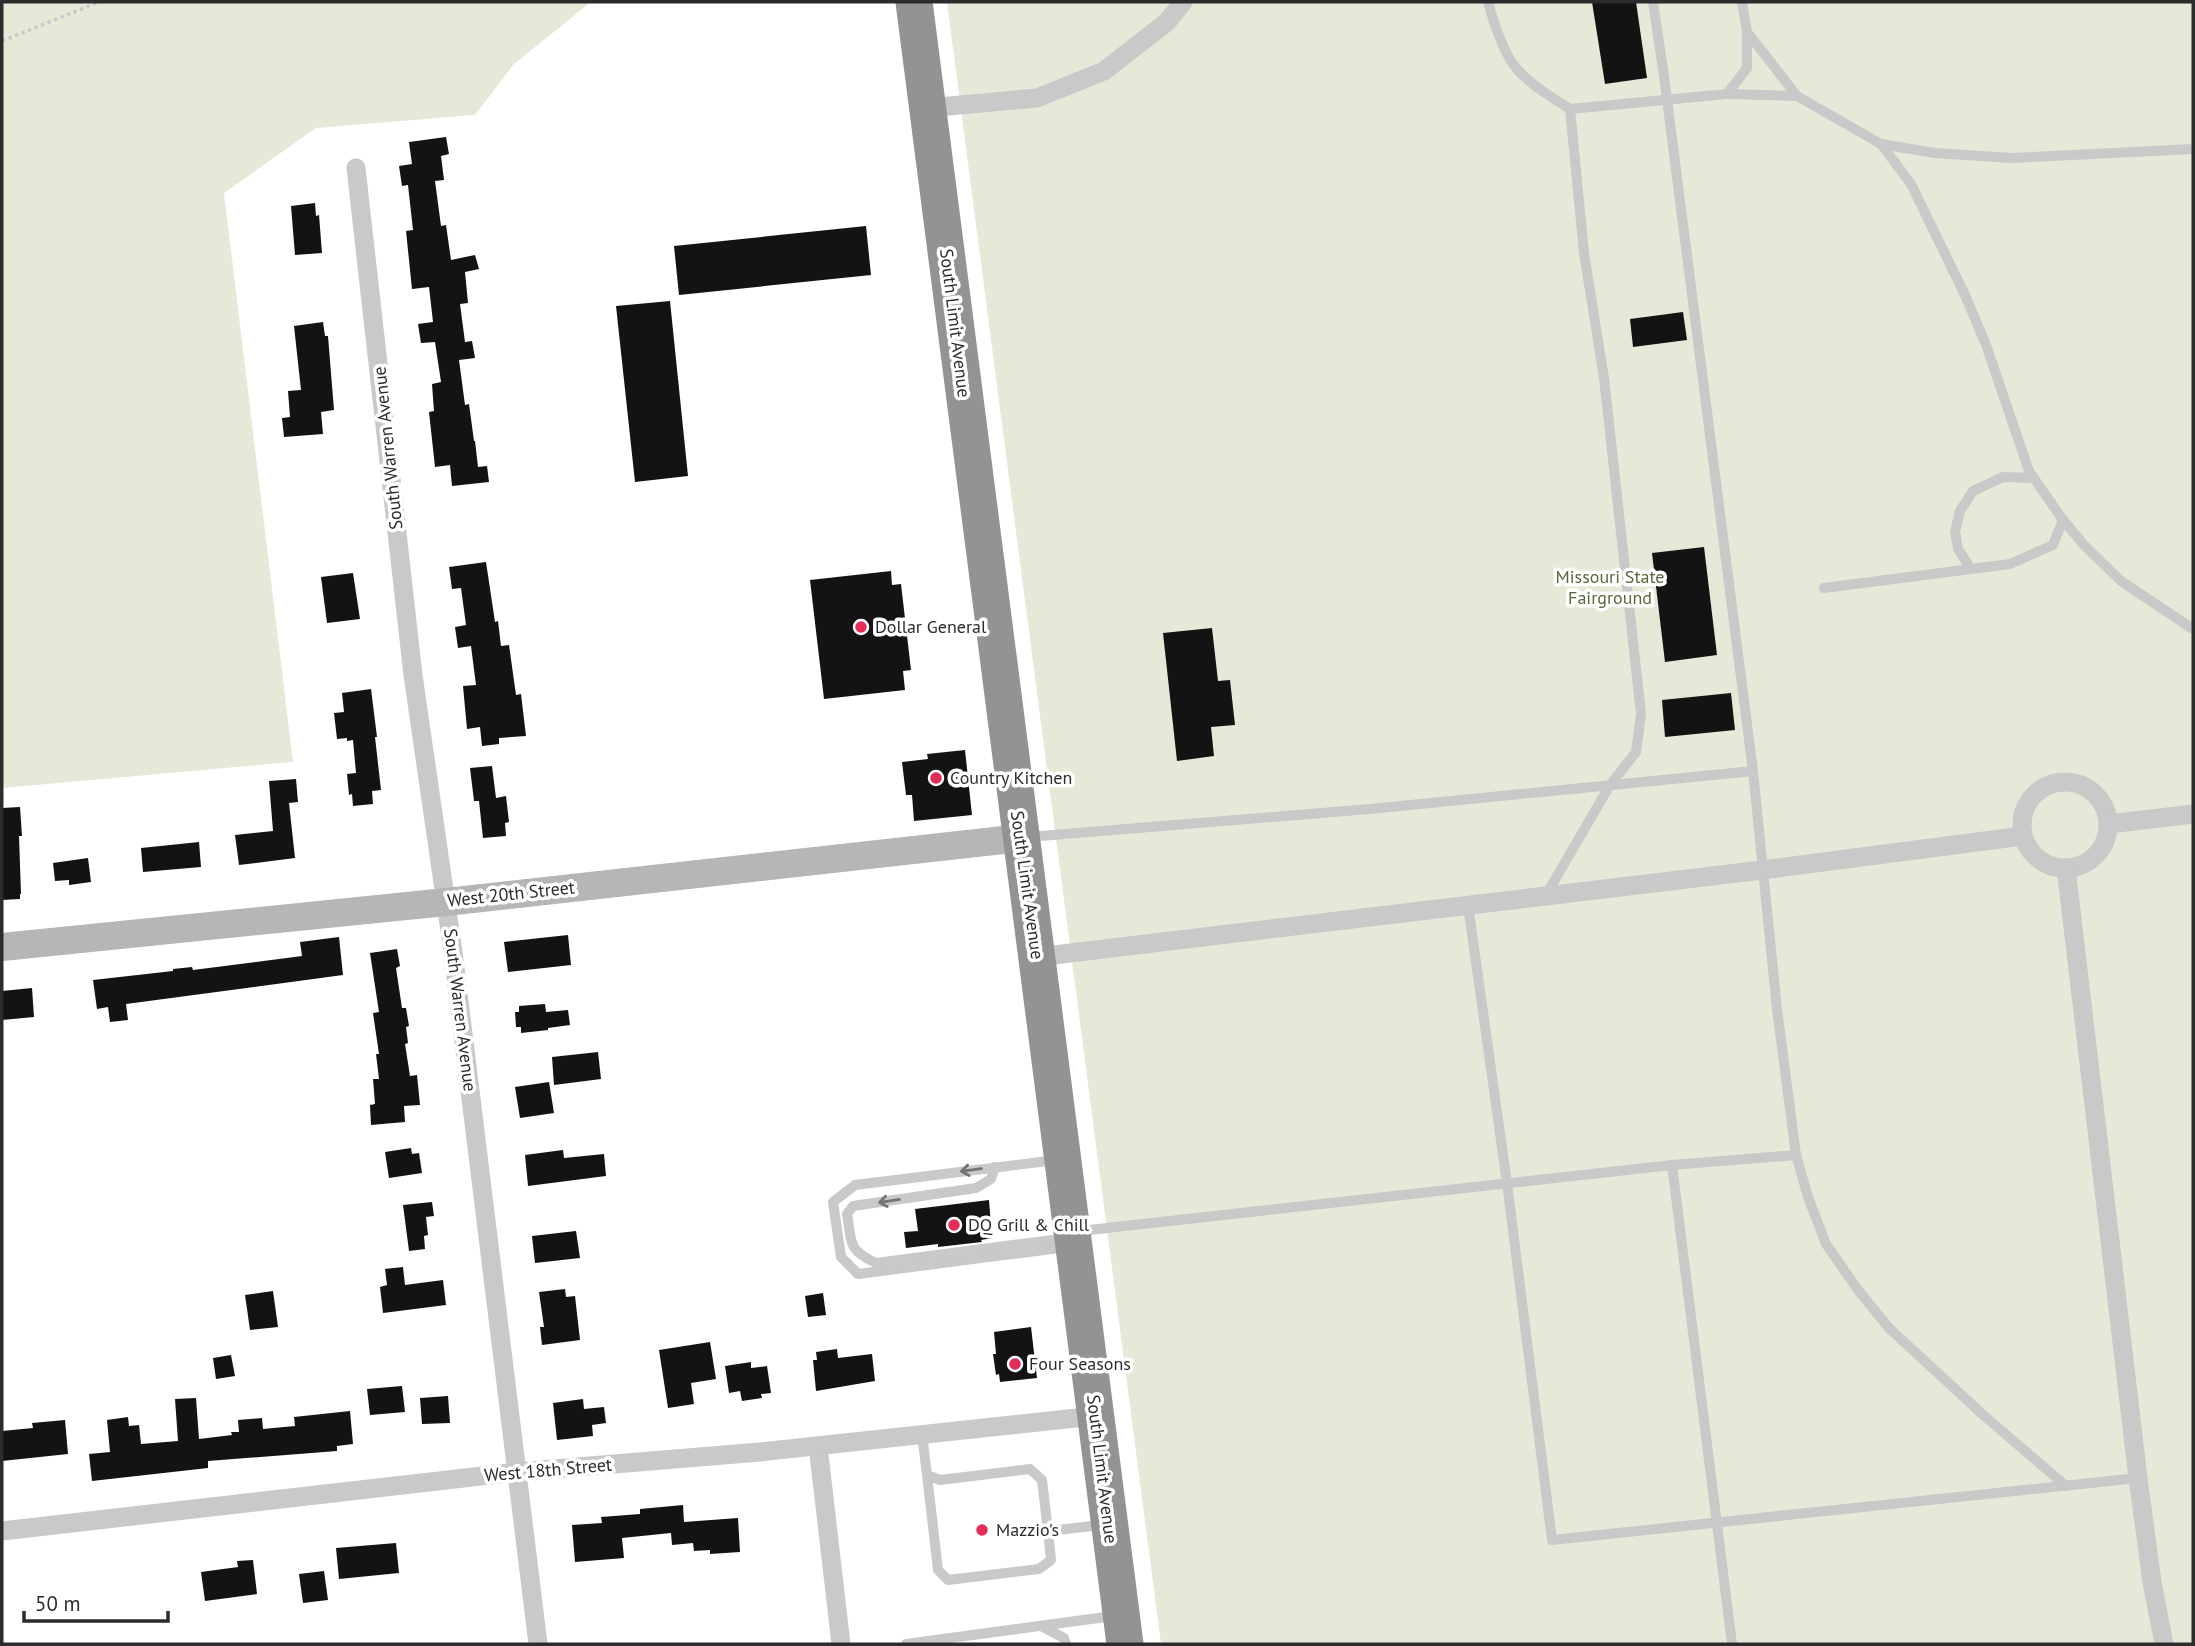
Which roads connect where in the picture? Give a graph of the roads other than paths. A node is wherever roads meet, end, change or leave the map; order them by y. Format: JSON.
{"nodes":[{"id":1,"x":914,"y":2,"type":"edge"},
{"id":2,"x":1183,"y":2,"type":"edge"},
{"id":3,"x":1488,"y":2,"type":"edge"},
{"id":4,"x":1653,"y":2,"type":"edge"},
{"id":5,"x":1742,"y":2,"type":"edge"},
{"id":6,"x":1747,"y":32,"type":"junction"},
{"id":7,"x":1727,"y":94,"type":"junction"},
{"id":8,"x":1797,"y":96,"type":"junction"},
{"id":9,"x":1667,"y":99,"type":"junction"},
{"id":10,"x":927,"y":108,"type":"junction"},
{"id":11,"x":1570,"y":109,"type":"junction"},
{"id":12,"x":1881,"y":144,"type":"junction"},
{"id":13,"x":2193,"y":149,"type":"edge"},
{"id":14,"x":356,"y":168,"type":"dead end"},
{"id":15,"x":2034,"y":478,"type":"junction"},
{"id":16,"x":2063,"y":520,"type":"junction"},
{"id":17,"x":1971,"y":569,"type":"junction"},
{"id":18,"x":1824,"y":588,"type":"dead end"},
{"id":19,"x":2193,"y":629,"type":"edge"},
{"id":20,"x":1753,"y":771,"type":"junction"},
{"id":21,"x":1610,"y":786,"type":"junction"},
{"id":22,"x":2193,"y":814,"type":"edge"},
{"id":23,"x":2109,"y":824,"type":"junction"},
{"id":24,"x":2023,"y":836,"type":"junction"},
{"id":25,"x":1021,"y":838,"type":"junction"},
{"id":26,"x":2066,"y":868,"type":"junction"},
{"id":27,"x":1762,"y":870,"type":"junction"},
{"id":28,"x":1546,"y":895,"type":"junction"},
{"id":29,"x":446,"y":902,"type":"junction"},
{"id":30,"x":1468,"y":905,"type":"junction"},
{"id":31,"x":2,"y":947,"type":"edge"},
{"id":32,"x":1037,"y":957,"type":"junction"},
{"id":33,"x":1796,"y":1155,"type":"junction"},
{"id":34,"x":1063,"y":1158,"type":"junction"},
{"id":35,"x":1672,"y":1165,"type":"junction"},
{"id":36,"x":995,"y":1167,"type":"junction"},
{"id":37,"x":1507,"y":1183,"type":"junction"},
{"id":38,"x":1073,"y":1238,"type":"junction"},
{"id":39,"x":1095,"y":1416,"type":"junction"},
{"id":40,"x":922,"y":1434,"type":"junction"},
{"id":41,"x":818,"y":1446,"type":"junction"},
{"id":42,"x":517,"y":1472,"type":"junction"},
{"id":43,"x":927,"y":1475,"type":"junction"},
{"id":44,"x":2138,"y":1478,"type":"junction"},
{"id":45,"x":2066,"y":1486,"type":"junction"},
{"id":46,"x":1109,"y":1524,"type":"junction"},
{"id":47,"x":1717,"y":1524,"type":"junction"},
{"id":48,"x":2,"y":1531,"type":"edge"},
{"id":49,"x":1048,"y":1531,"type":"junction"},
{"id":50,"x":1042,"y":1626,"type":"junction"},
{"id":51,"x":1123,"y":1630,"type":"edge"},
{"id":52,"x":931,"y":1642,"type":"edge"},
{"id":53,"x":538,"y":1644,"type":"edge"},
{"id":54,"x":841,"y":1644,"type":"edge"},
{"id":55,"x":906,"y":1644,"type":"edge"},
{"id":56,"x":1066,"y":1644,"type":"edge"},
{"id":57,"x":1732,"y":1644,"type":"edge"},
{"id":58,"x":2164,"y":1644,"type":"edge"}],
"edges":[{"from":1,"to":10,"type":"highway","name":"South Limit Avenue"},
{"from":2,"to":10,"type":"street"},
{"from":3,"to":11,"type":"lane"},
{"from":4,"to":9,"type":"lane"},
{"from":5,"to":6,"type":"lane"},
{"from":6,"to":7,"type":"lane"},
{"from":6,"to":8,"type":"lane"},
{"from":7,"to":8,"type":"lane"},
{"from":7,"to":9,"type":"lane"},
{"from":8,"to":12,"type":"lane"},
{"from":9,"to":11,"type":"lane"},
{"from":9,"to":20,"type":"lane"},
{"from":10,"to":25,"type":"highway","name":"South Limit Avenue"},
{"from":11,"to":21,"type":"lane"},
{"from":12,"to":13,"type":"lane"},
{"from":12,"to":15,"type":"lane"},
{"from":14,"to":29,"type":"street","name":"South Warren Avenue"},
{"from":15,"to":16,"type":"lane"},
{"from":15,"to":17,"type":"lane"},
{"from":16,"to":17,"type":"lane"},
{"from":16,"to":19,"type":"lane"},
{"from":17,"to":18,"type":"lane"},
{"from":20,"to":21,"type":"lane"},
{"from":20,"to":27,"type":"lane"},
{"from":21,"to":25,"type":"lane"},
{"from":21,"to":28,"type":"lane"},
{"from":22,"to":23,"type":"street"},
{"from":23,"to":24,"type":"street"},
{"from":23,"to":26,"type":"street"},
{"from":24,"to":26,"type":"street"},
{"from":24,"to":27,"type":"street"},
{"from":25,"to":29,"type":"street","name":"West 20th Street"},
{"from":25,"to":32,"type":"highway","name":"South Limit Avenue"},
{"from":26,"to":44,"type":"street"},
{"from":27,"to":28,"type":"street"},
{"from":27,"to":33,"type":"lane"},
{"from":28,"to":30,"type":"street"},
{"from":29,"to":31,"type":"street","name":"West 20th Street"},
{"from":29,"to":42,"type":"street","name":"South Warren Avenue"},
{"from":30,"to":32,"type":"street"},
{"from":30,"to":37,"type":"lane"},
{"from":32,"to":34,"type":"highway","name":"South Limit Avenue"},
{"from":33,"to":35,"type":"lane"},
{"from":33,"to":45,"type":"lane"},
{"from":34,"to":36,"type":"lane"},
{"from":34,"to":38,"type":"highway","name":"South Limit Avenue"},
{"from":35,"to":37,"type":"lane"},
{"from":35,"to":47,"type":"lane"},
{"from":36,"to":38,"type":"lane","one_way":true},
{"from":36,"to":38,"type":"lane","one_way":true},
{"from":37,"to":38,"type":"lane"},
{"from":37,"to":47,"type":"lane"},
{"from":38,"to":39,"type":"highway","name":"South Limit Avenue"},
{"from":39,"to":40,"type":"street","name":"West 18th Street"},
{"from":39,"to":46,"type":"highway","name":"South Limit Avenue"},
{"from":40,"to":41,"type":"street","name":"West 18th Street"},
{"from":40,"to":43,"type":"lane"},
{"from":41,"to":42,"type":"street","name":"West 18th Street"},
{"from":41,"to":54,"type":"street"},
{"from":42,"to":48,"type":"street","name":"West 18th Street"},
{"from":42,"to":53,"type":"street","name":"South Warren Avenue"},
{"from":43,"to":49,"type":"lane"},
{"from":43,"to":49,"type":"lane"},
{"from":44,"to":45,"type":"lane"},
{"from":44,"to":58,"type":"street"},
{"from":45,"to":47,"type":"lane"},
{"from":46,"to":49,"type":"lane"},
{"from":46,"to":51,"type":"highway","name":"South Limit Avenue"},
{"from":47,"to":57,"type":"lane"},
{"from":50,"to":51,"type":"lane"},
{"from":50,"to":52,"type":"lane"},
{"from":50,"to":56,"type":"lane"},
{"from":52,"to":55,"type":"lane"}]}
